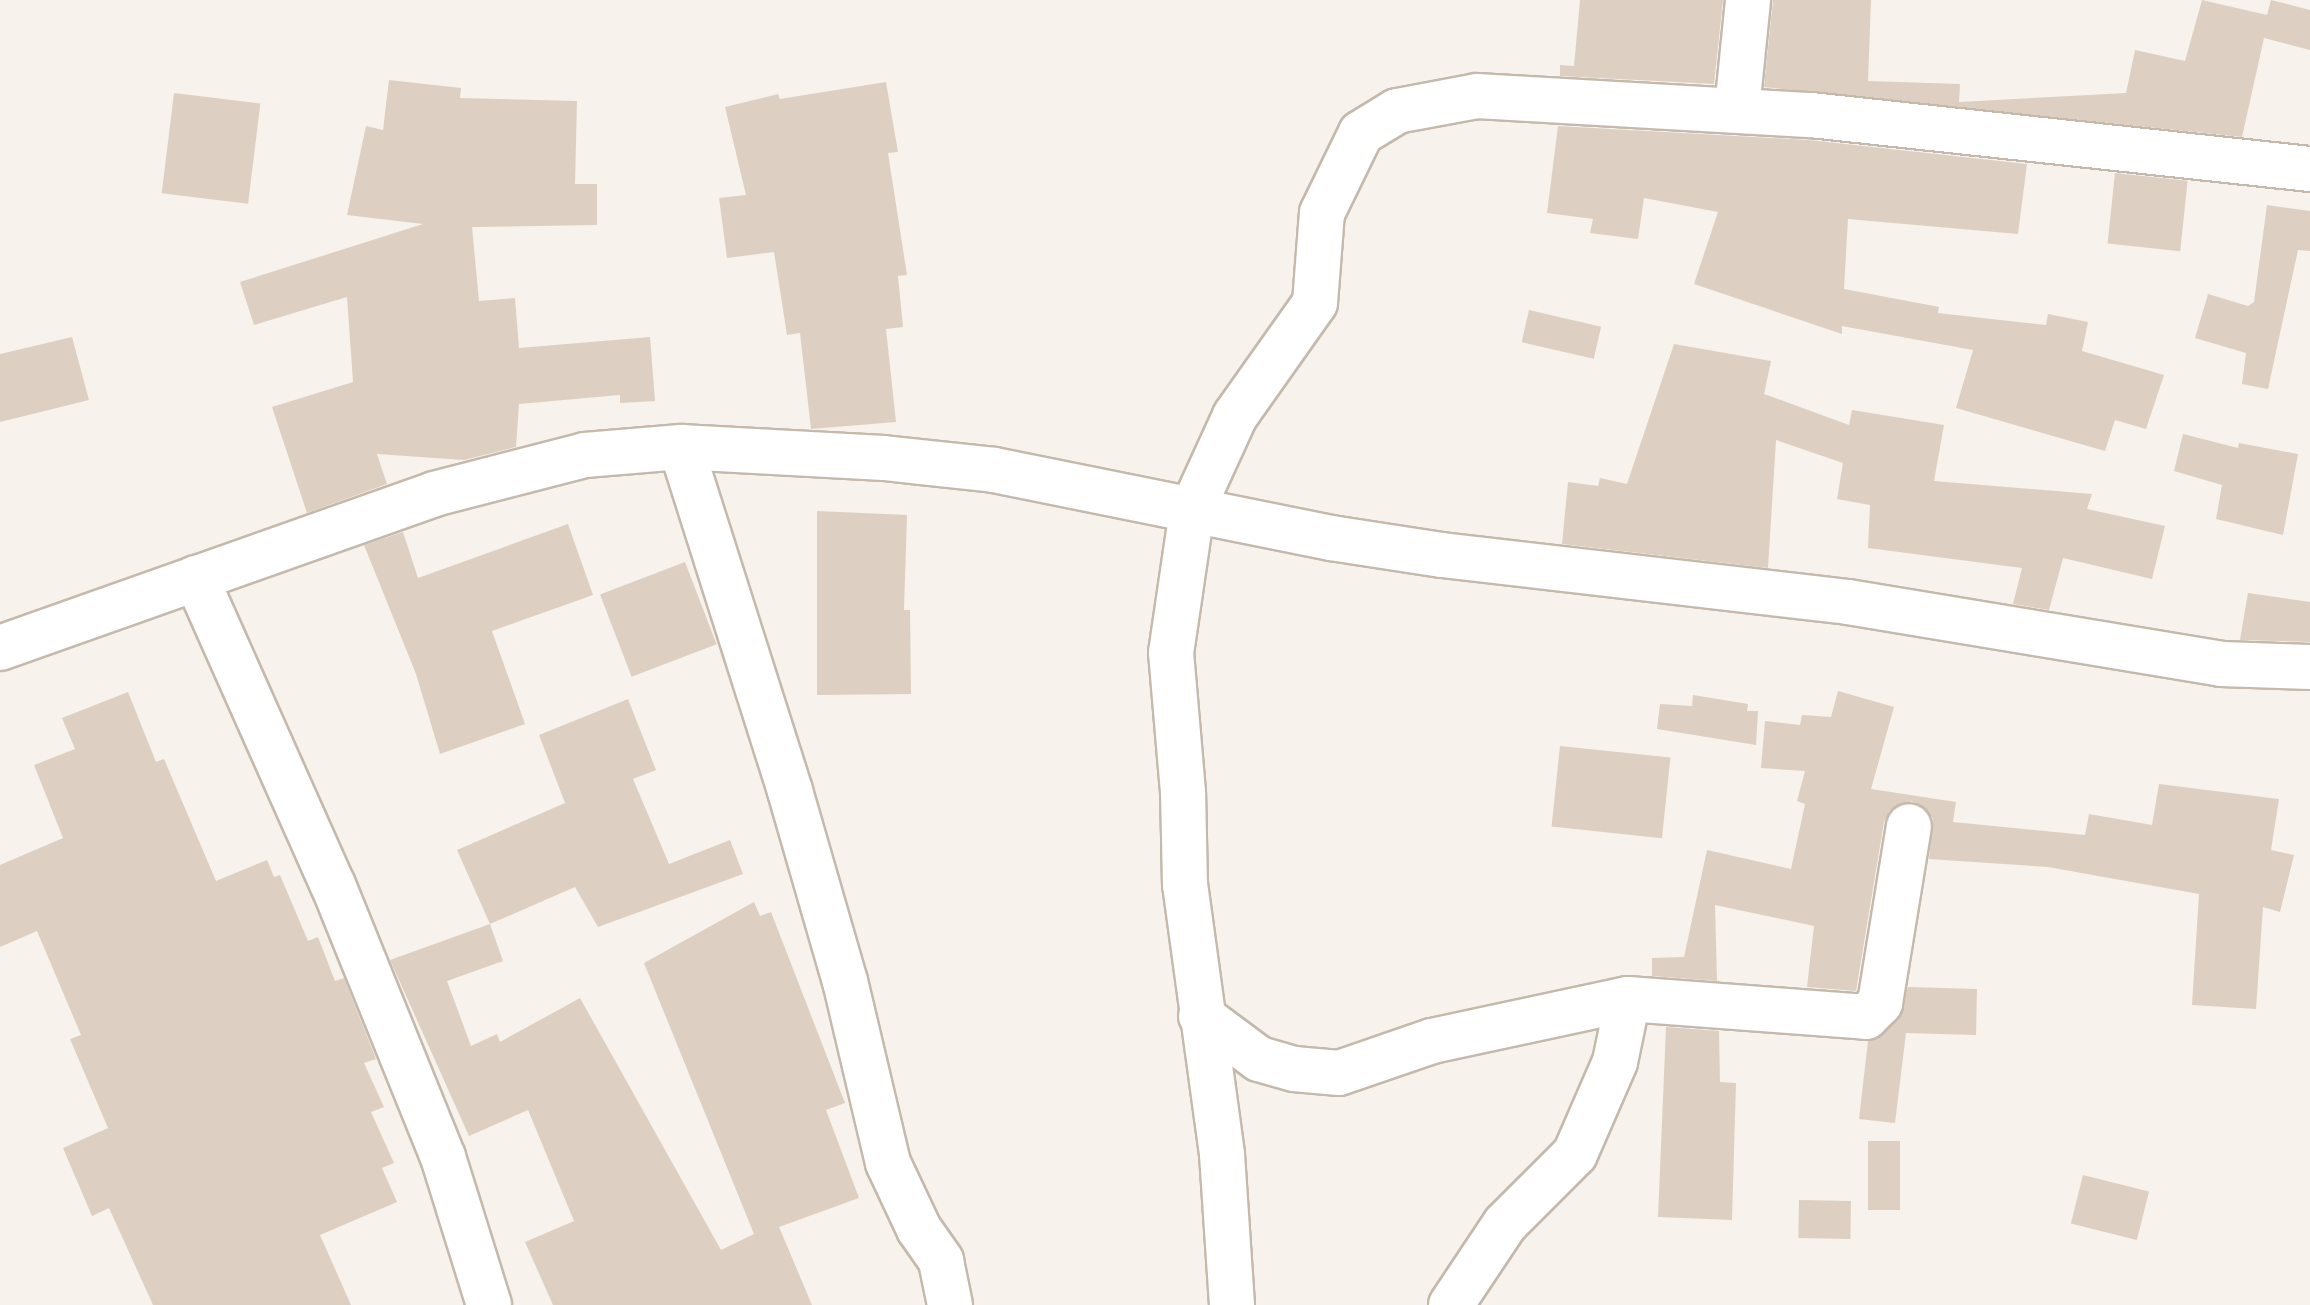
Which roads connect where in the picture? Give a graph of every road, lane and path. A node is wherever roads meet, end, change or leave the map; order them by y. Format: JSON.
{"nodes":[{"id":1,"x":1748,"y":0,"type":"edge"},
{"id":2,"x":1737,"y":109,"type":"junction"},
{"id":3,"x":2310,"y":169,"type":"edge"},
{"id":4,"x":681,"y":447,"type":"junction"},
{"id":5,"x":1192,"y":510,"type":"junction"},
{"id":6,"x":196,"y":578,"type":"junction"},
{"id":7,"x":0,"y":648,"type":"edge"},
{"id":8,"x":2310,"y":667,"type":"edge"},
{"id":9,"x":1909,"y":826,"type":"dead end"},
{"id":10,"x":1628,"y":999,"type":"junction"},
{"id":11,"x":1201,"y":1016,"type":"junction"},
{"id":12,"x":489,"y":1305,"type":"edge"},
{"id":13,"x":950,"y":1305,"type":"edge"},
{"id":14,"x":1232,"y":1305,"type":"edge"},
{"id":15,"x":1451,"y":1305,"type":"edge"}],
"edges":[{"from":1,"to":2,"type":"street"},
{"from":2,"to":3,"type":"street"},
{"from":2,"to":5,"type":"street"},
{"from":4,"to":5,"type":"street"},
{"from":4,"to":6,"type":"street"},
{"from":4,"to":13,"type":"street"},
{"from":5,"to":8,"type":"street"},
{"from":5,"to":11,"type":"street"},
{"from":6,"to":7,"type":"street"},
{"from":6,"to":12,"type":"street"},
{"from":9,"to":10,"type":"street"},
{"from":10,"to":11,"type":"street"},
{"from":10,"to":15,"type":"street"},
{"from":11,"to":14,"type":"street"}]}
